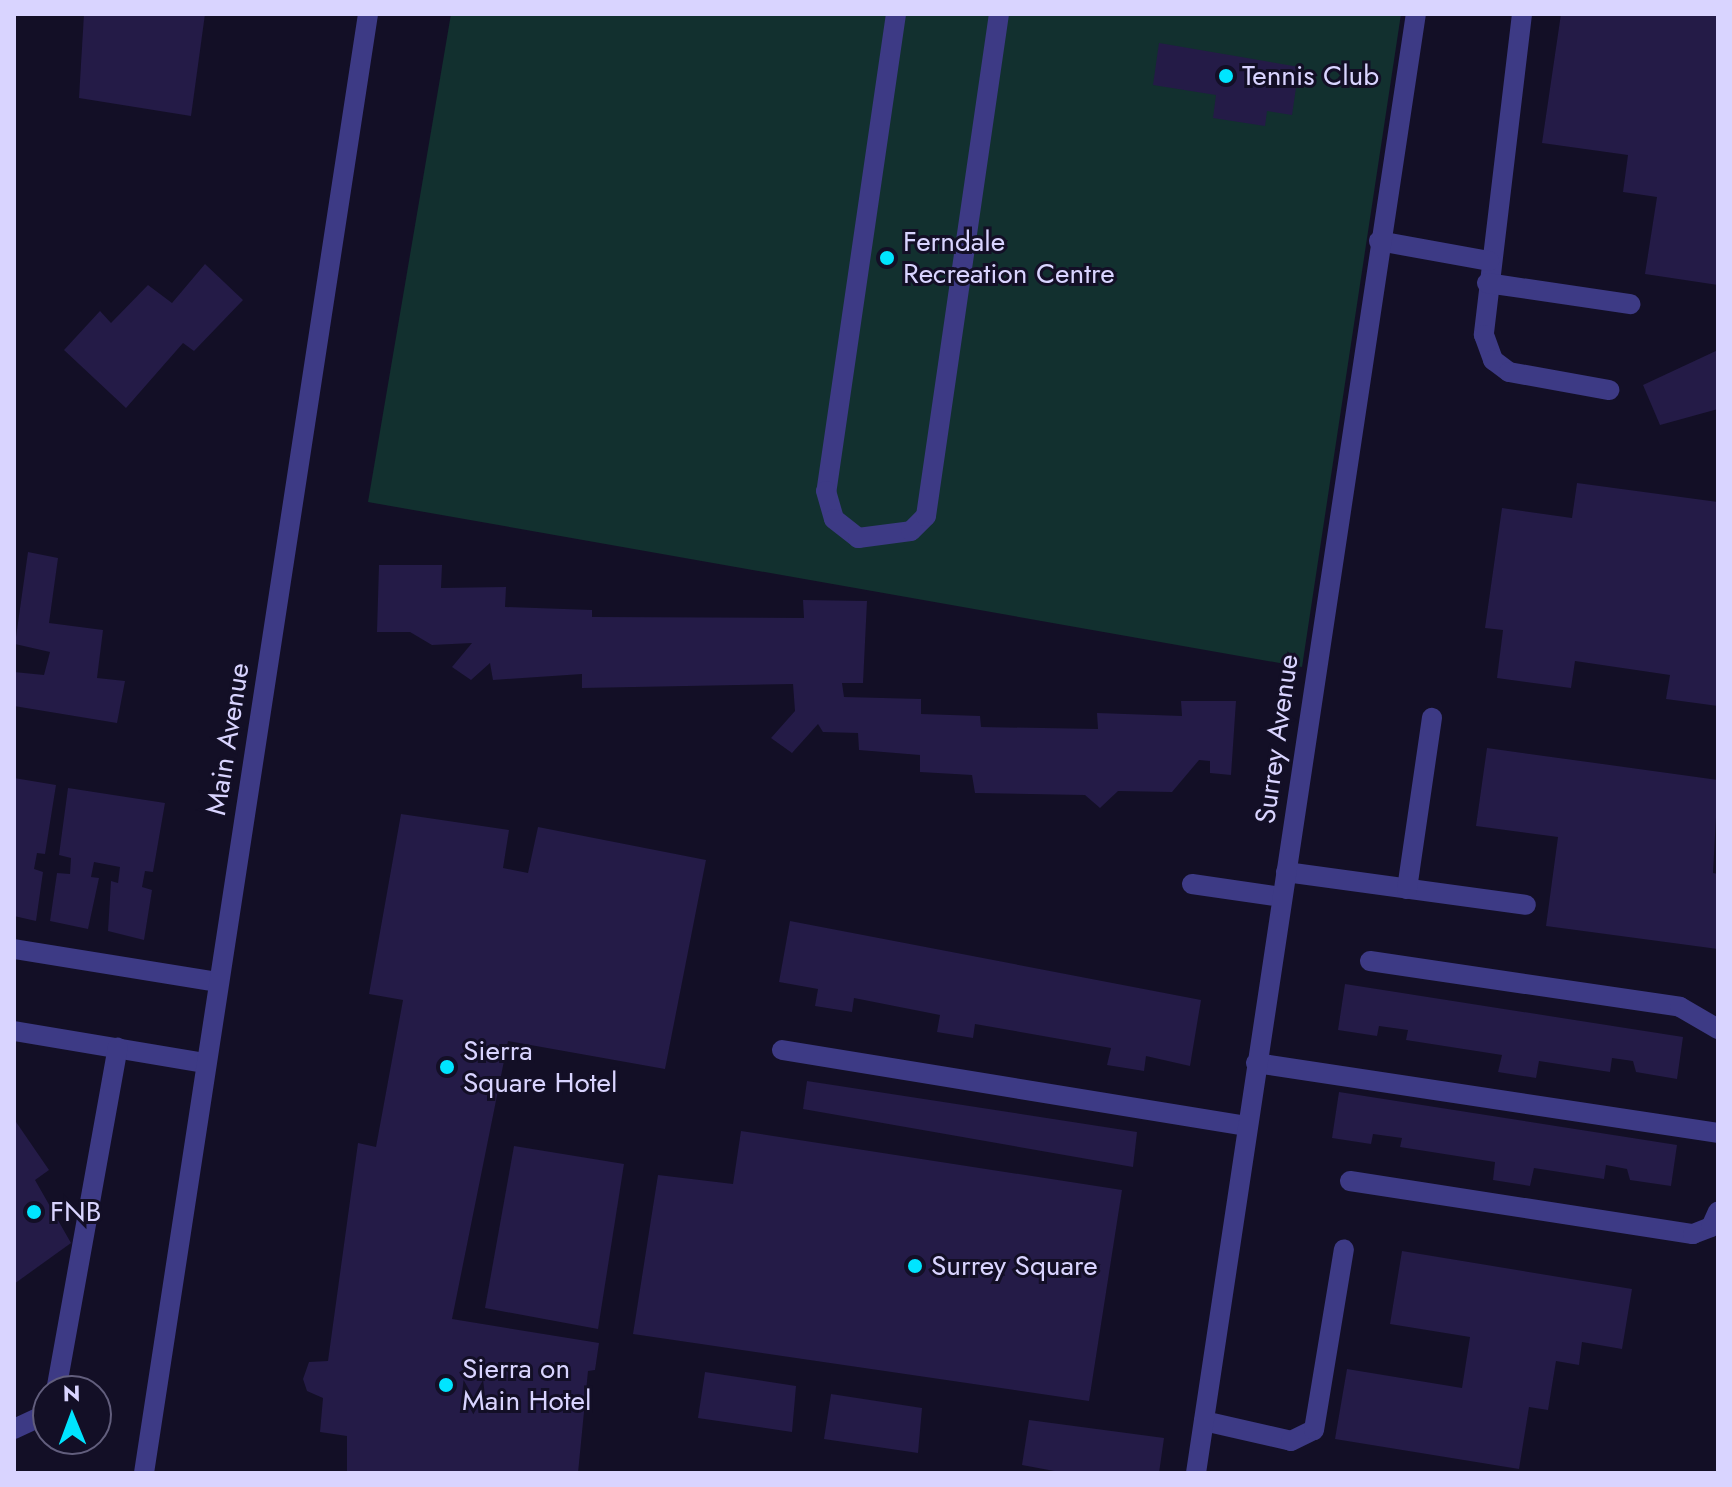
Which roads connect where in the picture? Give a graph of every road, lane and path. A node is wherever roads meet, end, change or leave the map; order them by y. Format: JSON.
{"nodes":[{"id":1,"x":368,"y":14,"type":"edge"},
{"id":2,"x":896,"y":14,"type":"edge"},
{"id":3,"x":999,"y":14,"type":"edge"},
{"id":4,"x":1416,"y":14,"type":"edge"},
{"id":5,"x":1522,"y":14,"type":"edge"},
{"id":6,"x":1379,"y":241,"type":"junction"},
{"id":7,"x":1489,"y":261,"type":"junction"},
{"id":8,"x":1487,"y":283,"type":"junction"},
{"id":9,"x":1630,"y":304,"type":"dead end"},
{"id":10,"x":1609,"y":390,"type":"dead end"},
{"id":11,"x":1432,"y":718,"type":"dead end"},
{"id":12,"x":1286,"y":872,"type":"junction"},
{"id":13,"x":1192,"y":884,"type":"dead end"},
{"id":14,"x":1407,"y":889,"type":"junction"},
{"id":15,"x":1282,"y":897,"type":"junction"},
{"id":16,"x":1526,"y":905,"type":"dead end"},
{"id":17,"x":14,"y":949,"type":"edge"},
{"id":18,"x":1370,"y":961,"type":"dead end"},
{"id":19,"x":218,"y":982,"type":"junction"},
{"id":20,"x":1718,"y":1029,"type":"edge"},
{"id":21,"x":14,"y":1031,"type":"edge"},
{"id":22,"x":118,"y":1048,"type":"junction"},
{"id":23,"x":782,"y":1050,"type":"dead end"},
{"id":24,"x":205,"y":1063,"type":"junction"},
{"id":25,"x":1256,"y":1063,"type":"junction"},
{"id":26,"x":1246,"y":1126,"type":"junction"},
{"id":27,"x":1718,"y":1133,"type":"edge"},
{"id":28,"x":1350,"y":1181,"type":"dead end"},
{"id":29,"x":1718,"y":1211,"type":"edge"},
{"id":30,"x":1344,"y":1249,"type":"dead end"},
{"id":31,"x":59,"y":1375,"type":"edge"},
{"id":32,"x":1204,"y":1421,"type":"junction"},
{"id":33,"x":144,"y":1473,"type":"edge"},
{"id":34,"x":1196,"y":1473,"type":"edge"}],
"edges":[{"from":1,"to":19,"type":"street","name":"Main Avenue"},
{"from":2,"to":3,"type":"street"},
{"from":4,"to":6,"type":"street","name":"Surrey Avenue"},
{"from":5,"to":7,"type":"street"},
{"from":6,"to":7,"type":"street"},
{"from":6,"to":12,"type":"street","name":"Surrey Avenue"},
{"from":7,"to":8,"type":"street"},
{"from":8,"to":9,"type":"street"},
{"from":8,"to":10,"type":"street"},
{"from":11,"to":14,"type":"street"},
{"from":12,"to":14,"type":"street"},
{"from":12,"to":15,"type":"street","name":"Surrey Avenue"},
{"from":13,"to":15,"type":"street"},
{"from":14,"to":16,"type":"street"},
{"from":15,"to":25,"type":"street","name":"Surrey Avenue"},
{"from":17,"to":19,"type":"street"},
{"from":18,"to":20,"type":"street"},
{"from":19,"to":24,"type":"street","name":"Main Avenue"},
{"from":21,"to":22,"type":"street"},
{"from":22,"to":24,"type":"street"},
{"from":22,"to":31,"type":"street"},
{"from":23,"to":26,"type":"street"},
{"from":24,"to":33,"type":"street","name":"Main Avenue"},
{"from":25,"to":26,"type":"street","name":"Surrey Avenue"},
{"from":25,"to":27,"type":"street"},
{"from":26,"to":32,"type":"street","name":"Surrey Avenue"},
{"from":28,"to":29,"type":"street"},
{"from":30,"to":32,"type":"street"},
{"from":32,"to":34,"type":"street","name":"Surrey Avenue"}]}
